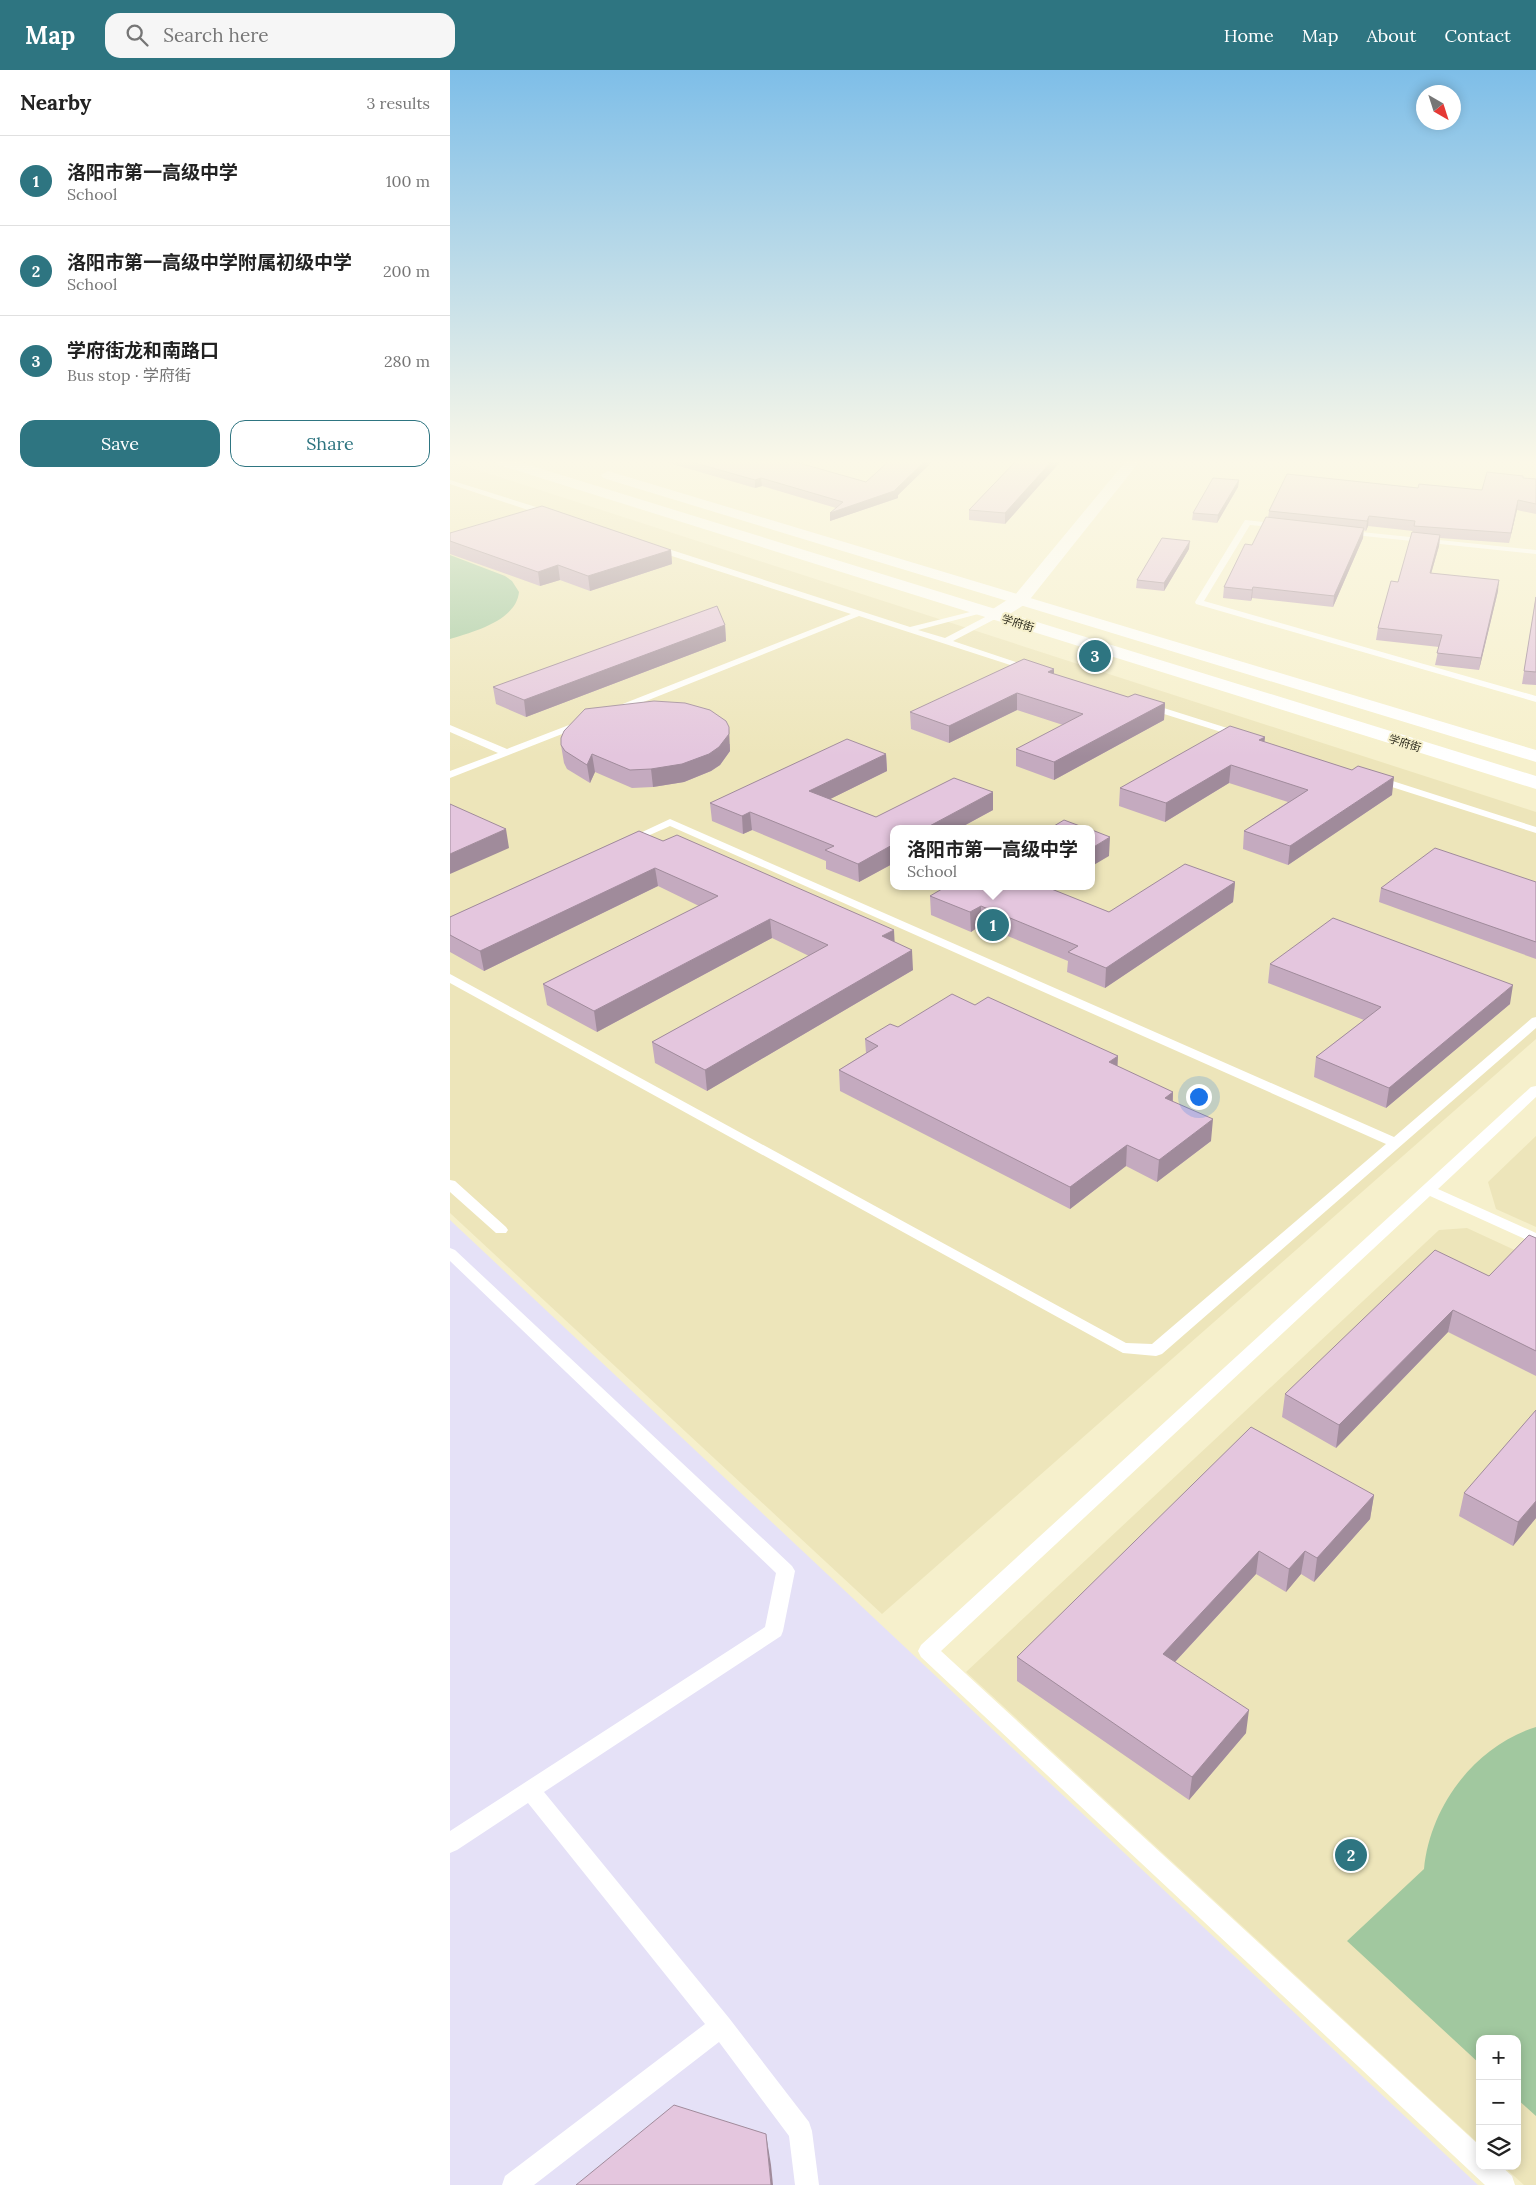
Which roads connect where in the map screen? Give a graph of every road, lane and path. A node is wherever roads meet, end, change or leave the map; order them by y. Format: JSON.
{"nodes":[{"id":1,"x":692,"y":560,"type":"edge"},
{"id":2,"x":816,"y":560,"type":"edge"},
{"id":3,"x":889,"y":560,"type":"edge"},
{"id":4,"x":1042,"y":560,"type":"edge"},
{"id":5,"x":1046,"y":560,"type":"edge"},
{"id":6,"x":1225,"y":560,"type":"edge"},
{"id":7,"x":1013,"y":597,"type":"junction"},
{"id":8,"x":986,"y":613,"type":"junction"},
{"id":9,"x":860,"y":614,"type":"junction"},
{"id":10,"x":910,"y":630,"type":"junction"},
{"id":11,"x":946,"y":641,"type":"junction"},
{"id":12,"x":1039,"y":671,"type":"edge"},
{"id":13,"x":1536,"y":699,"type":"edge"},
{"id":14,"x":1142,"y":704,"type":"edge"},
{"id":15,"x":450,"y":728,"type":"edge"},
{"id":16,"x":1246,"y":737,"type":"edge"},
{"id":17,"x":507,"y":753,"type":"junction"},
{"id":18,"x":1536,"y":756,"type":"edge"},
{"id":19,"x":450,"y":775,"type":"edge"},
{"id":20,"x":1367,"y":776,"type":"edge"},
{"id":21,"x":1536,"y":784,"type":"edge"},
{"id":22,"x":1536,"y":830,"type":"edge"},
{"id":23,"x":618,"y":846,"type":"edge"},
{"id":24,"x":450,"y":978,"type":"edge"},
{"id":25,"x":1536,"y":1021,"type":"edge"},
{"id":26,"x":1536,"y":1090,"type":"edge"},
{"id":27,"x":1396,"y":1143,"type":"junction"},
{"id":28,"x":450,"y":1184,"type":"edge"},
{"id":29,"x":1428,"y":1190,"type":"junction"},
{"id":30,"x":501,"y":1230,"type":"dead end"},
{"id":31,"x":1536,"y":1239,"type":"edge"},
{"id":32,"x":450,"y":1253,"type":"edge"},
{"id":33,"x":530,"y":1790,"type":"junction"},
{"id":34,"x":450,"y":1843,"type":"edge"},
{"id":35,"x":721,"y":2026,"type":"junction"},
{"id":36,"x":1476,"y":2159,"type":"edge"},
{"id":37,"x":1487,"y":2170,"type":"edge"},
{"id":38,"x":514,"y":2185,"type":"edge"},
{"id":39,"x":807,"y":2185,"type":"edge"},
{"id":40,"x":1503,"y":2185,"type":"edge"}],
"edges":[{"from":1,"to":9,"type":"lane"},
{"from":2,"to":8,"type":"main road","name":"学府街"},
{"from":3,"to":7,"type":"main road","name":"学府街"},
{"from":4,"to":7,"type":"main road"},
{"from":5,"to":7,"type":"main road"},
{"from":6,"to":13,"type":"lane"},
{"from":7,"to":8,"type":"main road"},
{"from":7,"to":18,"type":"main road","name":"学府街"},
{"from":8,"to":10,"type":"lane"},
{"from":8,"to":11,"type":"lane"},
{"from":8,"to":21,"type":"main road","name":"学府街"},
{"from":9,"to":10,"type":"lane"},
{"from":9,"to":17,"type":"lane"},
{"from":10,"to":11,"type":"lane"},
{"from":11,"to":12,"type":"lane"},
{"from":14,"to":16,"type":"lane"},
{"from":15,"to":17,"type":"lane"},
{"from":17,"to":19,"type":"lane"},
{"from":20,"to":22,"type":"lane"},
{"from":23,"to":27,"type":"lane"},
{"from":24,"to":27,"type":"lane"},
{"from":25,"to":27,"type":"lane"},
{"from":26,"to":29,"type":"lane"},
{"from":28,"to":30,"type":"lane"},
{"from":29,"to":31,"type":"lane"},
{"from":29,"to":36,"type":"lane"},
{"from":32,"to":33,"type":"lane"},
{"from":33,"to":34,"type":"lane"},
{"from":33,"to":35,"type":"lane"},
{"from":35,"to":38,"type":"lane"},
{"from":35,"to":39,"type":"lane"},
{"from":37,"to":40,"type":"lane"}]}
